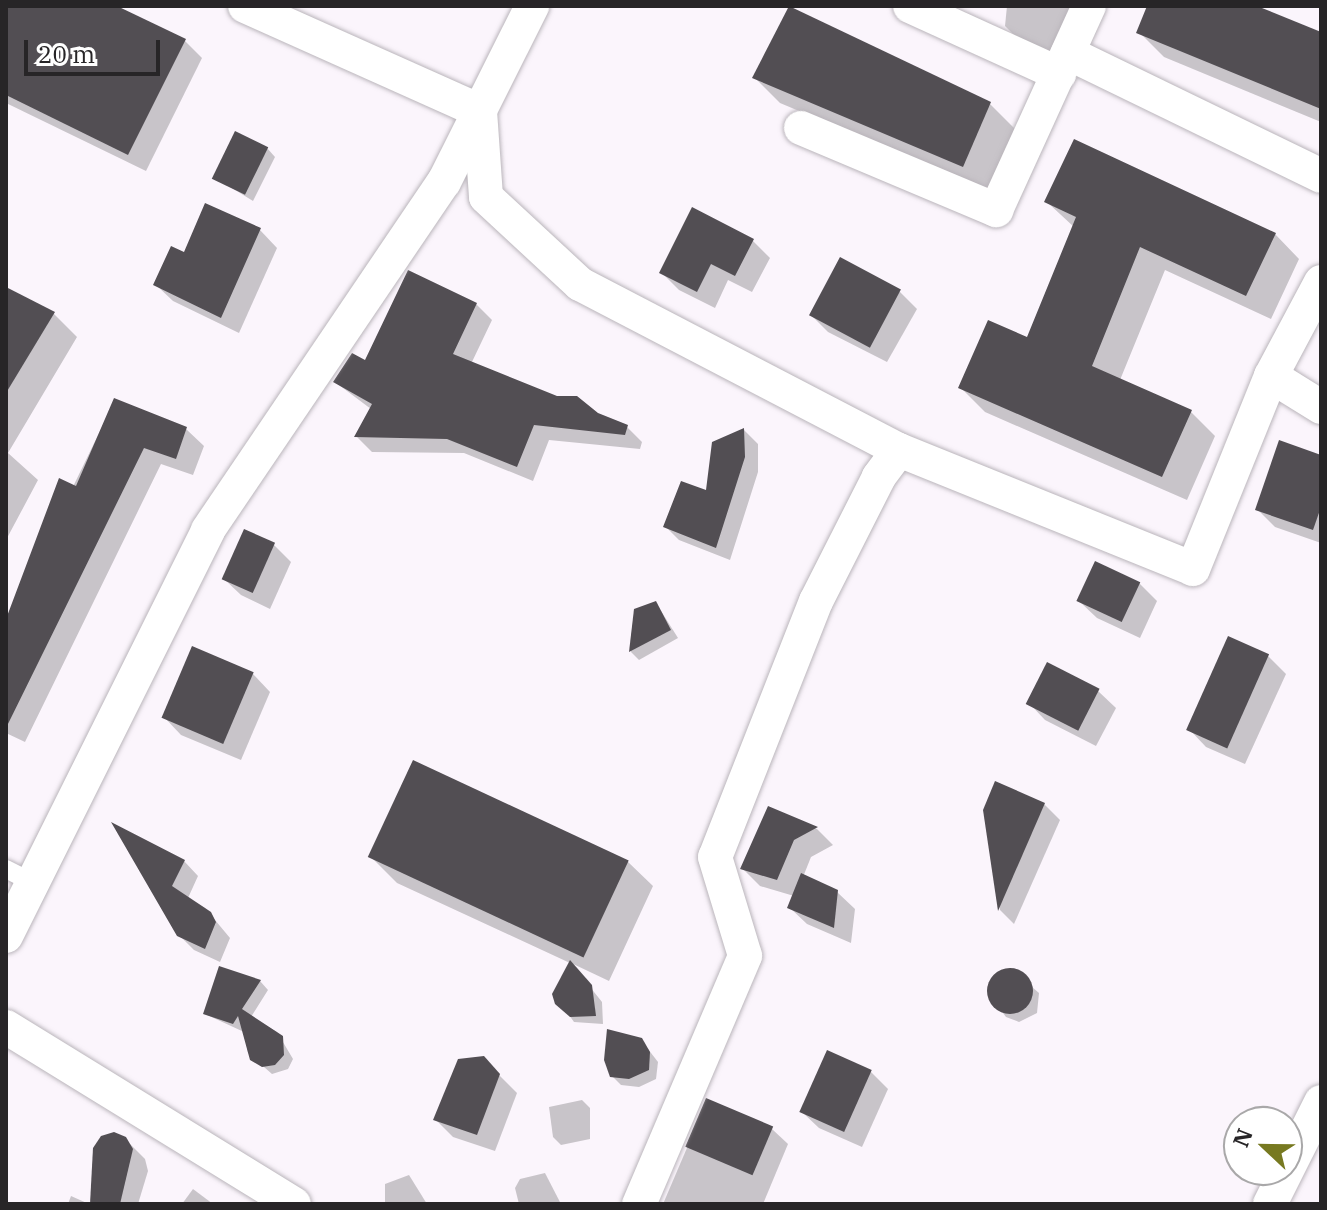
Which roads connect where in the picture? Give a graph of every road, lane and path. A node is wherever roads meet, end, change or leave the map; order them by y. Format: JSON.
{"nodes":[{"id":1,"x":245,"y":6,"type":"edge"},
{"id":2,"x":532,"y":6,"type":"edge"},
{"id":3,"x":910,"y":6,"type":"edge"},
{"id":4,"x":1089,"y":6,"type":"edge"},
{"id":5,"x":1063,"y":63,"type":"junction"},
{"id":6,"x":480,"y":111,"type":"junction"},
{"id":7,"x":801,"y":128,"type":"dead end"},
{"id":8,"x":1321,"y":176,"type":"edge"},
{"id":9,"x":1321,"y":282,"type":"edge"},
{"id":10,"x":1271,"y":376,"type":"junction"},
{"id":11,"x":1321,"y":407,"type":"edge"},
{"id":12,"x":899,"y":450,"type":"junction"},
{"id":13,"x":19,"y":876,"type":"edge"},
{"id":14,"x":6,"y":936,"type":"edge"},
{"id":15,"x":6,"y":1027,"type":"edge"},
{"id":16,"x":1321,"y":1102,"type":"edge"},
{"id":17,"x":294,"y":1204,"type":"edge"},
{"id":18,"x":639,"y":1204,"type":"edge"},
{"id":19,"x":1270,"y":1204,"type":"edge"}],
"edges":[{"from":1,"to":6,"type":"street"},
{"from":2,"to":6,"type":"street"},
{"from":3,"to":5,"type":"street"},
{"from":4,"to":5,"type":"street"},
{"from":5,"to":7,"type":"street"},
{"from":5,"to":8,"type":"street"},
{"from":6,"to":12,"type":"street"},
{"from":6,"to":13,"type":"street"},
{"from":9,"to":10,"type":"street"},
{"from":10,"to":11,"type":"street"},
{"from":10,"to":12,"type":"street"},
{"from":12,"to":18,"type":"street"},
{"from":13,"to":14,"type":"street"},
{"from":15,"to":17,"type":"street"},
{"from":16,"to":19,"type":"street"}]}
